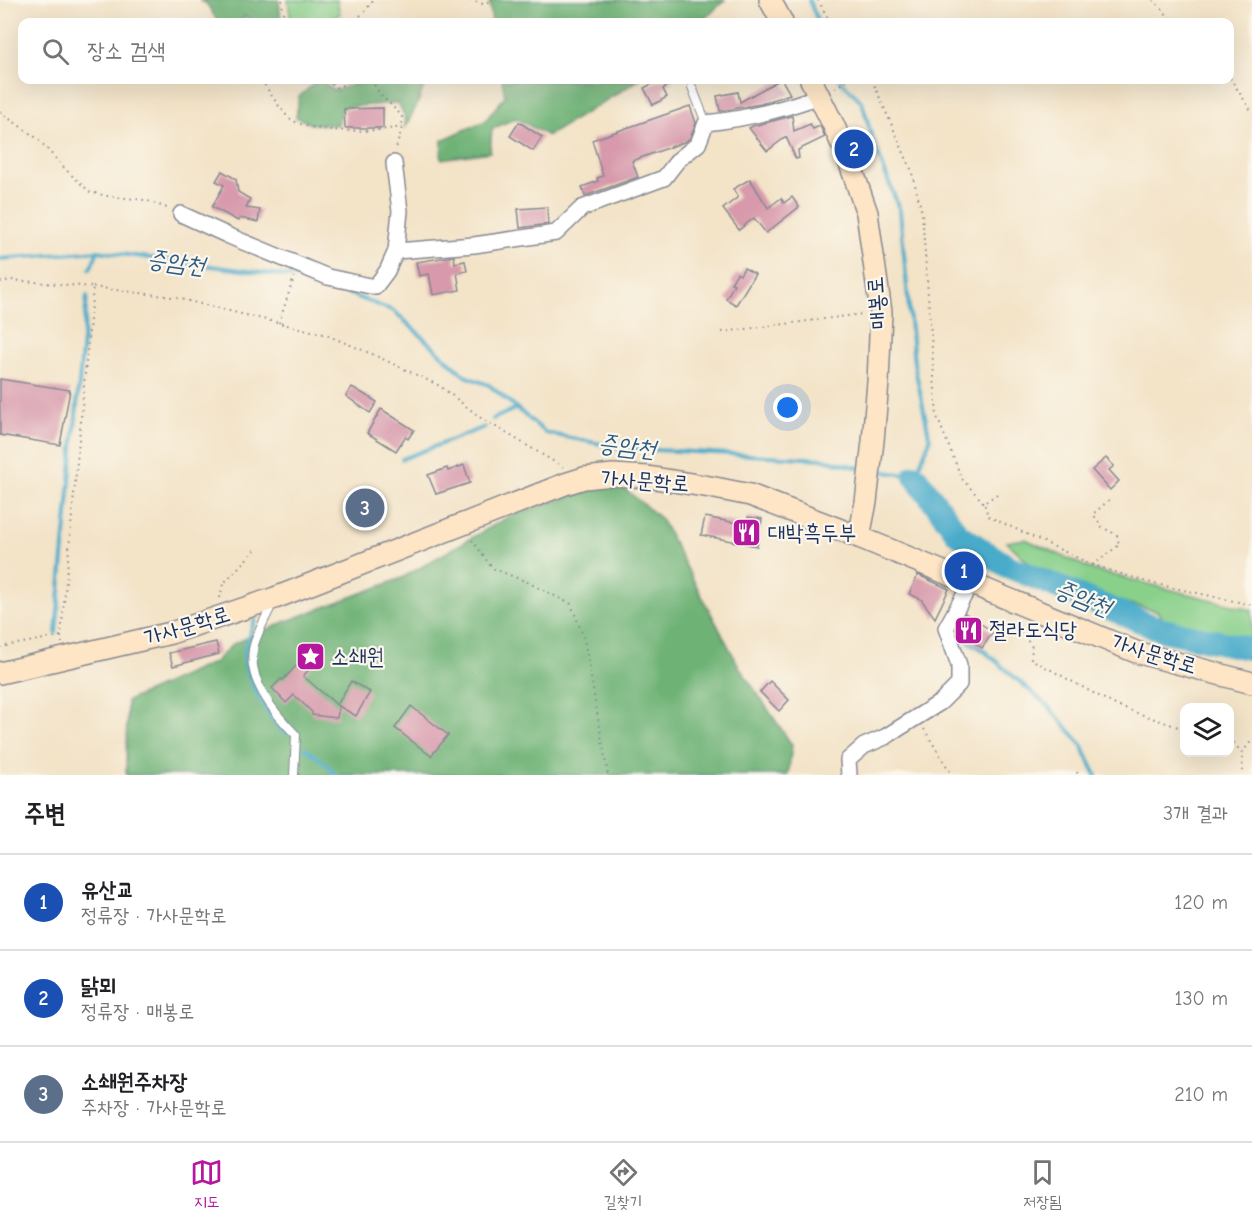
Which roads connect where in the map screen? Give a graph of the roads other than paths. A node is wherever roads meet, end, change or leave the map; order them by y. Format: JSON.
{"nodes":[{"id":1,"x":770,"y":0,"type":"edge"},
{"id":2,"x":780,"y":18,"type":"edge"},
{"id":3,"x":692,"y":87,"type":"dead end"},
{"id":4,"x":819,"y":89,"type":"edge"},
{"id":5,"x":706,"y":123,"type":"junction"},
{"id":6,"x":394,"y":163,"type":"road end"},
{"id":7,"x":181,"y":214,"type":"road end"},
{"id":8,"x":396,"y":251,"type":"junction"},
{"id":9,"x":859,"y":537,"type":"junction"},
{"id":10,"x":971,"y":583,"type":"junction"},
{"id":11,"x":275,"y":598,"type":"junction"},
{"id":12,"x":0,"y":673,"type":"edge"},
{"id":13,"x":1252,"y":683,"type":"edge"},
{"id":14,"x":294,"y":775,"type":"edge"},
{"id":15,"x":849,"y":775,"type":"edge"}],
"edges":[{"from":1,"to":2,"type":"main road"},
{"from":3,"to":5,"type":"lane"},
{"from":4,"to":5,"type":"street"},
{"from":4,"to":9,"type":"main road","name":"매봉로"},
{"from":5,"to":8,"type":"street"},
{"from":6,"to":8,"type":"street"},
{"from":7,"to":8,"type":"street"},
{"from":9,"to":10,"type":"main road","name":"가사문학로"},
{"from":9,"to":11,"type":"main road","name":"가사문학로"},
{"from":10,"to":13,"type":"main road","name":"가사문학로"},
{"from":10,"to":15,"type":"street"},
{"from":11,"to":12,"type":"main road","name":"가사문학로"},
{"from":11,"to":14,"type":"lane"}]}
